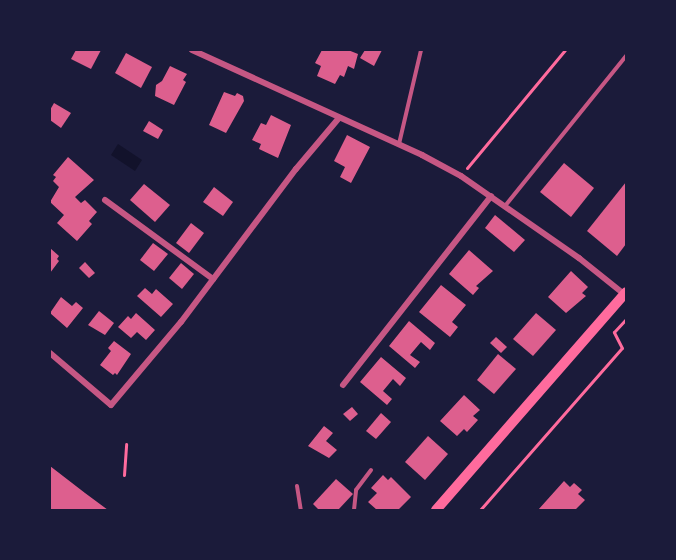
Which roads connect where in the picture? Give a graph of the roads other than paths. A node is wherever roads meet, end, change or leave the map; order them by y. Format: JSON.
{"nodes":[{"id":1,"x":192,"y":50,"type":"edge"},
{"id":2,"x":421,"y":50,"type":"edge"},
{"id":3,"x":627,"y":56,"type":"edge"},
{"id":4,"x":339,"y":118,"type":"junction"},
{"id":5,"x":399,"y":144,"type":"junction"},
{"id":6,"x":491,"y":196,"type":"junction"},
{"id":7,"x":105,"y":200,"type":"dead end"},
{"id":8,"x":505,"y":206,"type":"junction"},
{"id":9,"x":213,"y":279,"type":"junction"},
{"id":10,"x":625,"y":293,"type":"edge"},
{"id":11,"x":50,"y":353,"type":"edge"},
{"id":12,"x":343,"y":385,"type":"dead end"},
{"id":13,"x":370,"y":470,"type":"dead end"},
{"id":14,"x":297,"y":486,"type":"dead end"},
{"id":15,"x":301,"y":510,"type":"edge"},
{"id":16,"x":354,"y":510,"type":"edge"},
{"id":17,"x":436,"y":510,"type":"edge"}],
"edges":[{"from":1,"to":4,"type":"street"},
{"from":2,"to":5,"type":"lane"},
{"from":3,"to":8,"type":"lane"},
{"from":4,"to":5,"type":"street"},
{"from":4,"to":9,"type":"street"},
{"from":5,"to":6,"type":"street"},
{"from":6,"to":8,"type":"street"},
{"from":6,"to":12,"type":"street"},
{"from":7,"to":9,"type":"street"},
{"from":8,"to":10,"type":"street"},
{"from":9,"to":11,"type":"street"},
{"from":10,"to":17,"type":"main road"},
{"from":13,"to":16,"type":"lane"},
{"from":14,"to":15,"type":"lane"}]}
